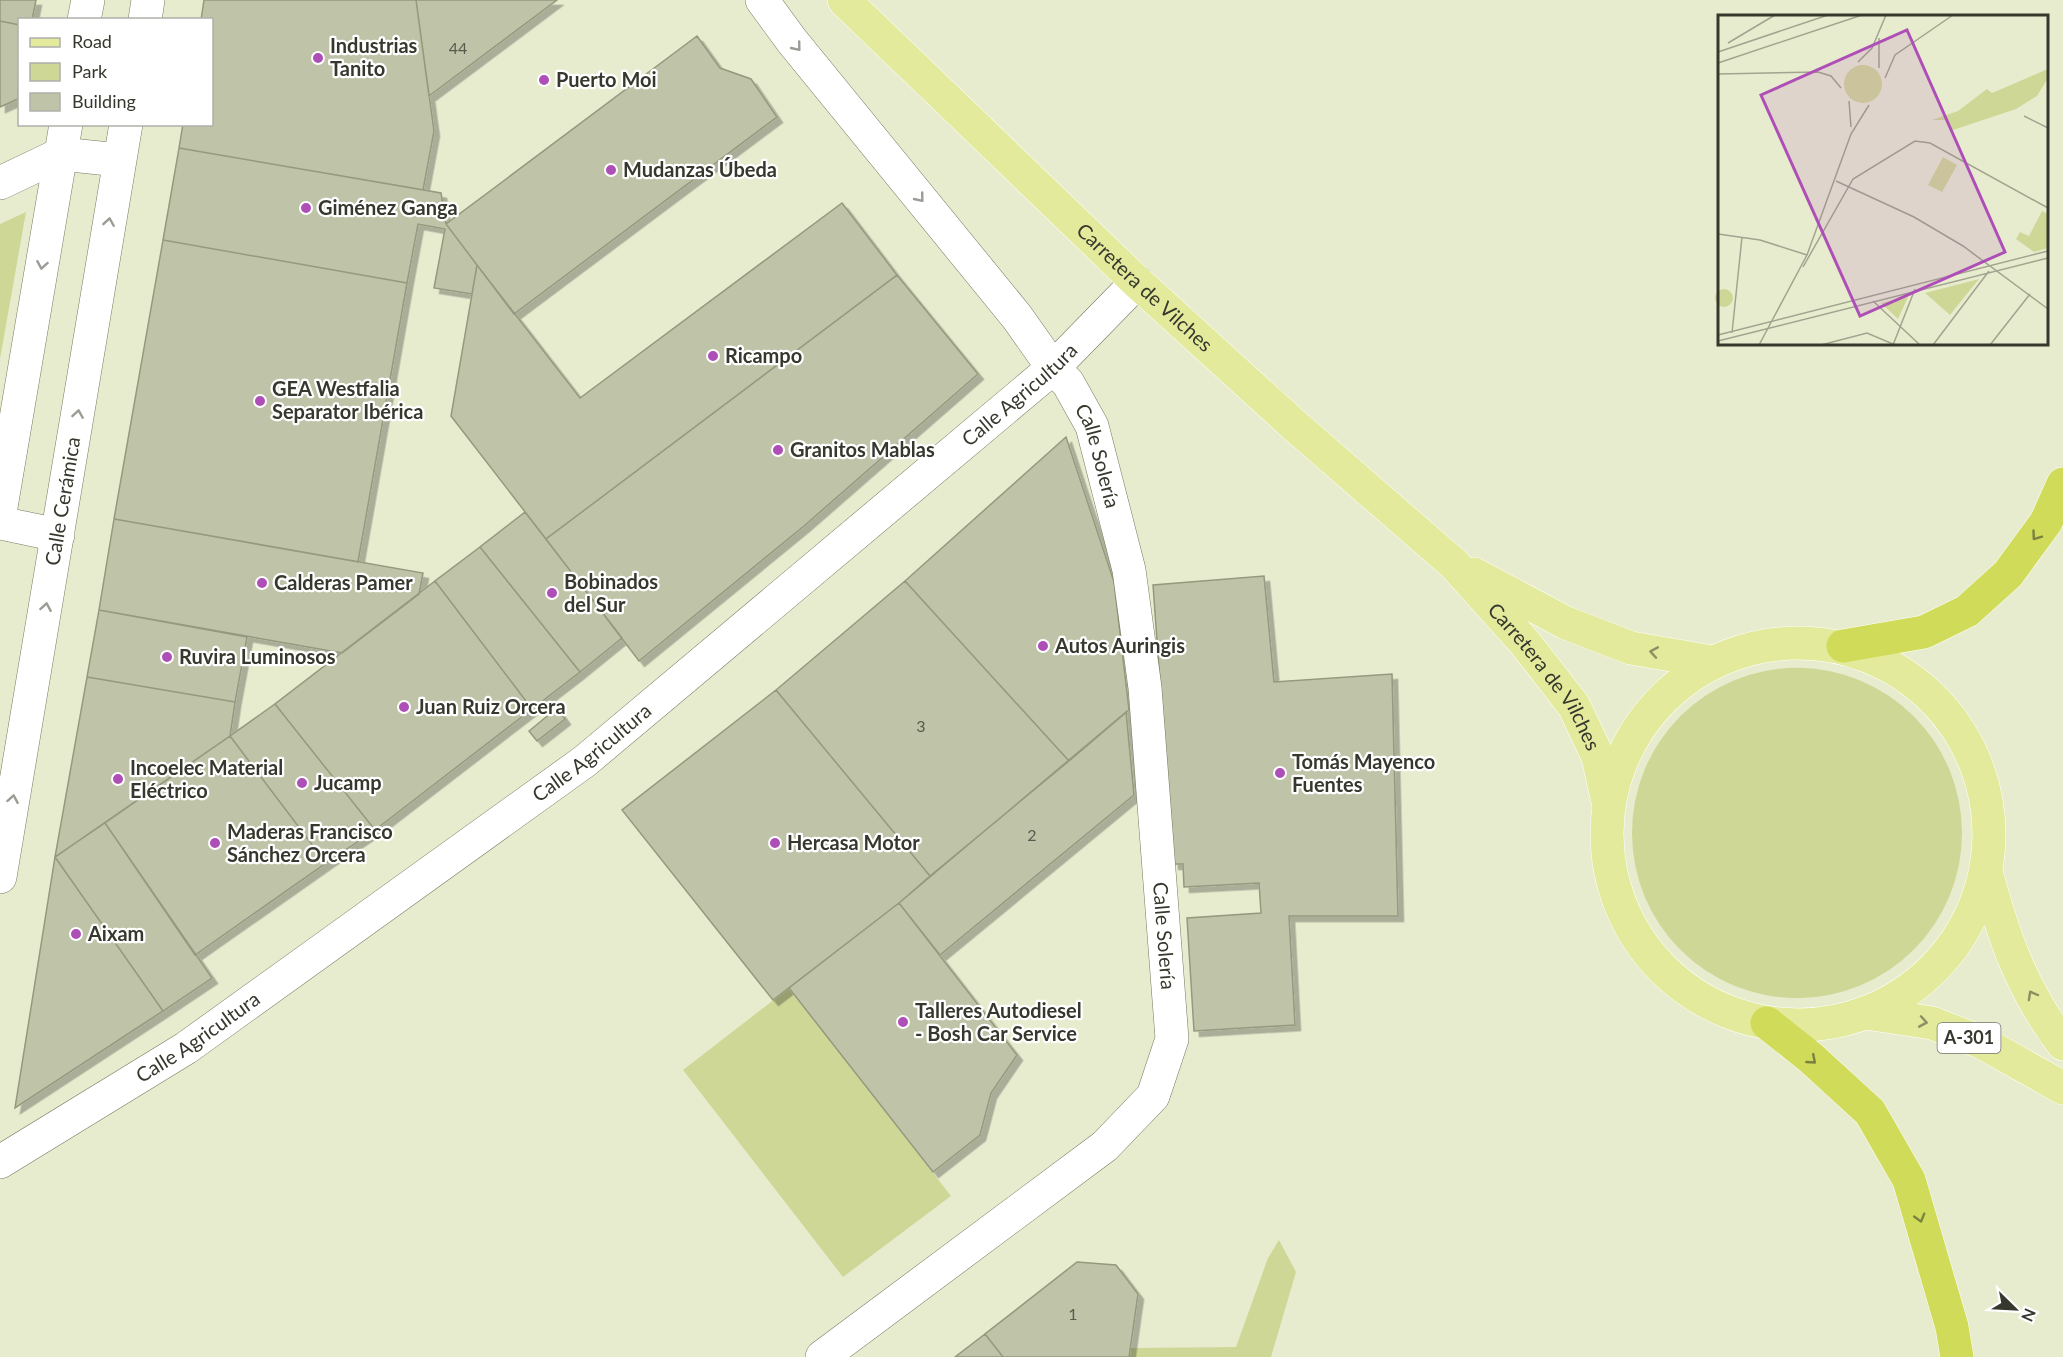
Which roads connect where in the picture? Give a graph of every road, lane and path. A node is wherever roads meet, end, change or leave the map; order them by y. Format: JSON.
{"nodes":[{"id":1,"x":88,"y":0,"type":"edge"},
{"id":2,"x":148,"y":0,"type":"edge"},
{"id":3,"x":762,"y":0,"type":"edge"},
{"id":4,"x":844,"y":0,"type":"edge"},
{"id":5,"x":84,"y":18,"type":"edge"},
{"id":6,"x":144,"y":18,"type":"edge"},
{"id":7,"x":126,"y":126,"type":"edge"},
{"id":8,"x":63,"y":139,"type":"edge"},
{"id":9,"x":119,"y":160,"type":"junction"},
{"id":10,"x":0,"y":183,"type":"edge"},
{"id":11,"x":1137,"y":282,"type":"junction"},
{"id":12,"x":1053,"y":368,"type":"junction"},
{"id":13,"x":2063,"y":484,"type":"edge"},
{"id":14,"x":0,"y":513,"type":"edge"},
{"id":15,"x":0,"y":523,"type":"edge"},
{"id":16,"x":58,"y":535,"type":"junction"},
{"id":17,"x":1454,"y":564,"type":"junction"},
{"id":18,"x":1843,"y":646,"type":"junction"},
{"id":19,"x":1712,"y":662,"type":"junction"},
{"id":20,"x":1608,"y":804,"type":"junction"},
{"id":21,"x":1986,"y":871,"type":"junction"},
{"id":22,"x":0,"y":878,"type":"edge"},
{"id":23,"x":1866,"y":1013,"type":"junction"},
{"id":24,"x":1767,"y":1023,"type":"junction"},
{"id":25,"x":2063,"y":1044,"type":"edge"},
{"id":26,"x":2063,"y":1088,"type":"edge"},
{"id":27,"x":0,"y":1162,"type":"edge"},
{"id":28,"x":822,"y":1357,"type":"edge"},
{"id":29,"x":1957,"y":1357,"type":"edge"}],
"edges":[{"from":1,"to":5,"type":"street"},
{"from":2,"to":6,"type":"street"},
{"from":3,"to":12,"type":"street","one_way":true},
{"from":4,"to":11,"type":"main road","name":"Carretera de Vilches"},
{"from":7,"to":9,"type":"street","name":"Calle Cerámica"},
{"from":8,"to":9,"type":"street"},
{"from":8,"to":10,"type":"street"},
{"from":8,"to":14,"type":"street","one_way":true},
{"from":16,"to":9,"type":"street","name":"Calle Cerámica","one_way":true},
{"from":11,"to":12,"type":"street","name":"Calle Agricultura"},
{"from":11,"to":17,"type":"main road","name":"Carretera de Vilches"},
{"from":12,"to":27,"type":"street","name":"Calle Agricultura"},
{"from":12,"to":28,"type":"street","name":"Calle Solería"},
{"from":13,"to":18,"type":"highway","one_way":true},
{"from":15,"to":16,"type":"street"},
{"from":22,"to":16,"type":"street","name":"Calle Cerámica","one_way":true},
{"from":19,"to":17,"type":"main road","name":"Carretera de Vilches","one_way":true},
{"from":17,"to":20,"type":"main road","name":"Carretera de Vilches"},
{"from":18,"to":19,"type":"main road"},
{"from":18,"to":21,"type":"main road"},
{"from":19,"to":20,"type":"main road"},
{"from":20,"to":24,"type":"main road"},
{"from":21,"to":23,"type":"main road"},
{"from":25,"to":21,"type":"main road","one_way":true},
{"from":23,"to":24,"type":"main road"},
{"from":23,"to":26,"type":"main road","number":"A-301","one_way":true},
{"from":24,"to":29,"type":"highway","one_way":true}]}
